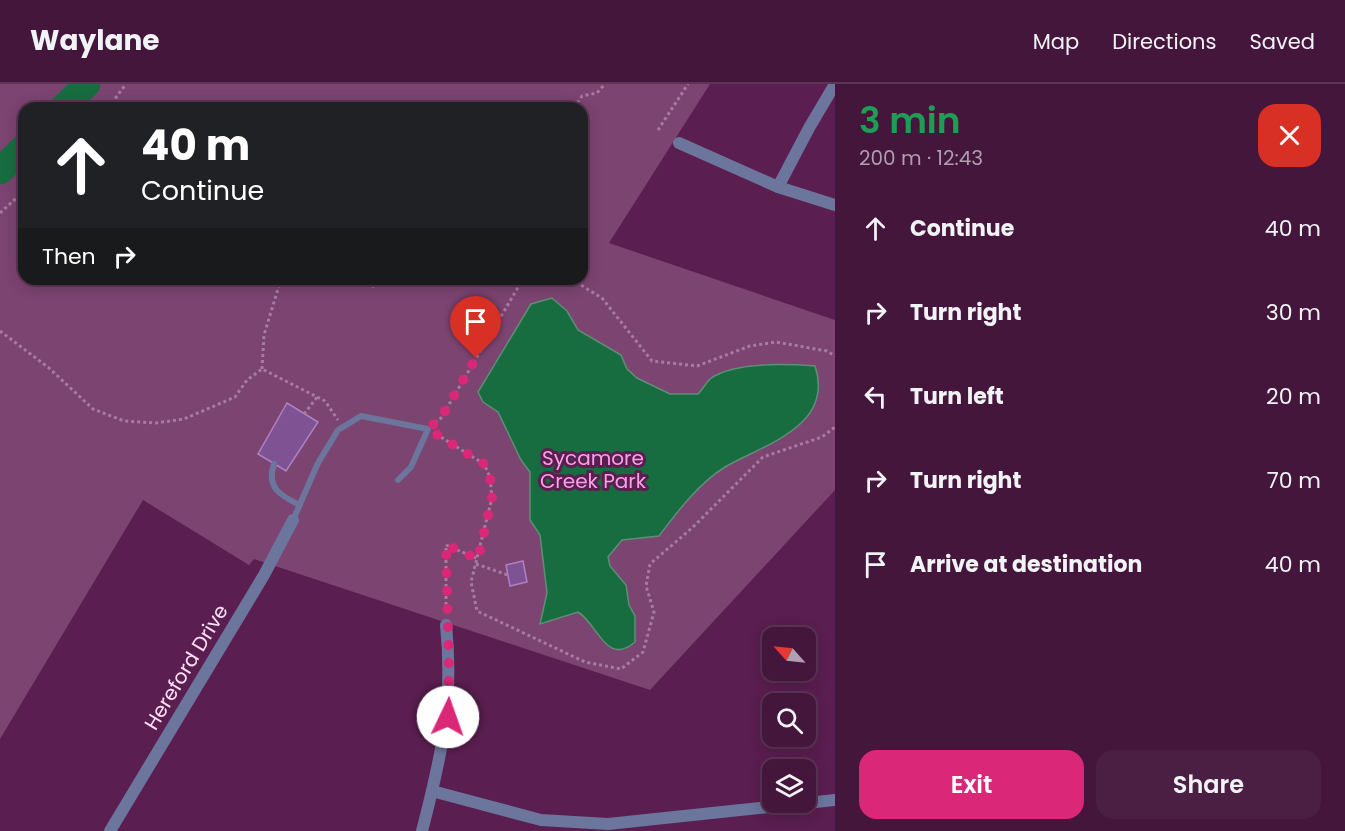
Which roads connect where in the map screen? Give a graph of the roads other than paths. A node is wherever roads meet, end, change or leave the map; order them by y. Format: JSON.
{"nodes":[{"id":1,"x":835,"y":84,"type":"edge"},
{"id":2,"x":679,"y":143,"type":"dead end"},
{"id":3,"x":778,"y":187,"type":"junction"},
{"id":4,"x":835,"y":205,"type":"edge"},
{"id":5,"x":274,"y":464,"type":"dead end"},
{"id":6,"x":398,"y":480,"type":"dead end"},
{"id":7,"x":300,"y":505,"type":"junction"},
{"id":8,"x":292,"y":520,"type":"joint"},
{"id":9,"x":446,"y":625,"type":"road end"},
{"id":10,"x":432,"y":791,"type":"junction"},
{"id":11,"x":835,"y":800,"type":"edge"},
{"id":12,"x":110,"y":831,"type":"edge"},
{"id":13,"x":422,"y":831,"type":"edge"}],
"edges":[{"from":1,"to":3,"type":"street"},
{"from":2,"to":3,"type":"street"},
{"from":3,"to":4,"type":"street"},
{"from":5,"to":7,"type":"lane"},
{"from":6,"to":7,"type":"lane"},
{"from":7,"to":8,"type":"lane"},
{"from":8,"to":12,"type":"street","name":"Hereford Drive"},
{"from":9,"to":10,"type":"street"},
{"from":10,"to":11,"type":"street"},
{"from":10,"to":13,"type":"street"}]}
